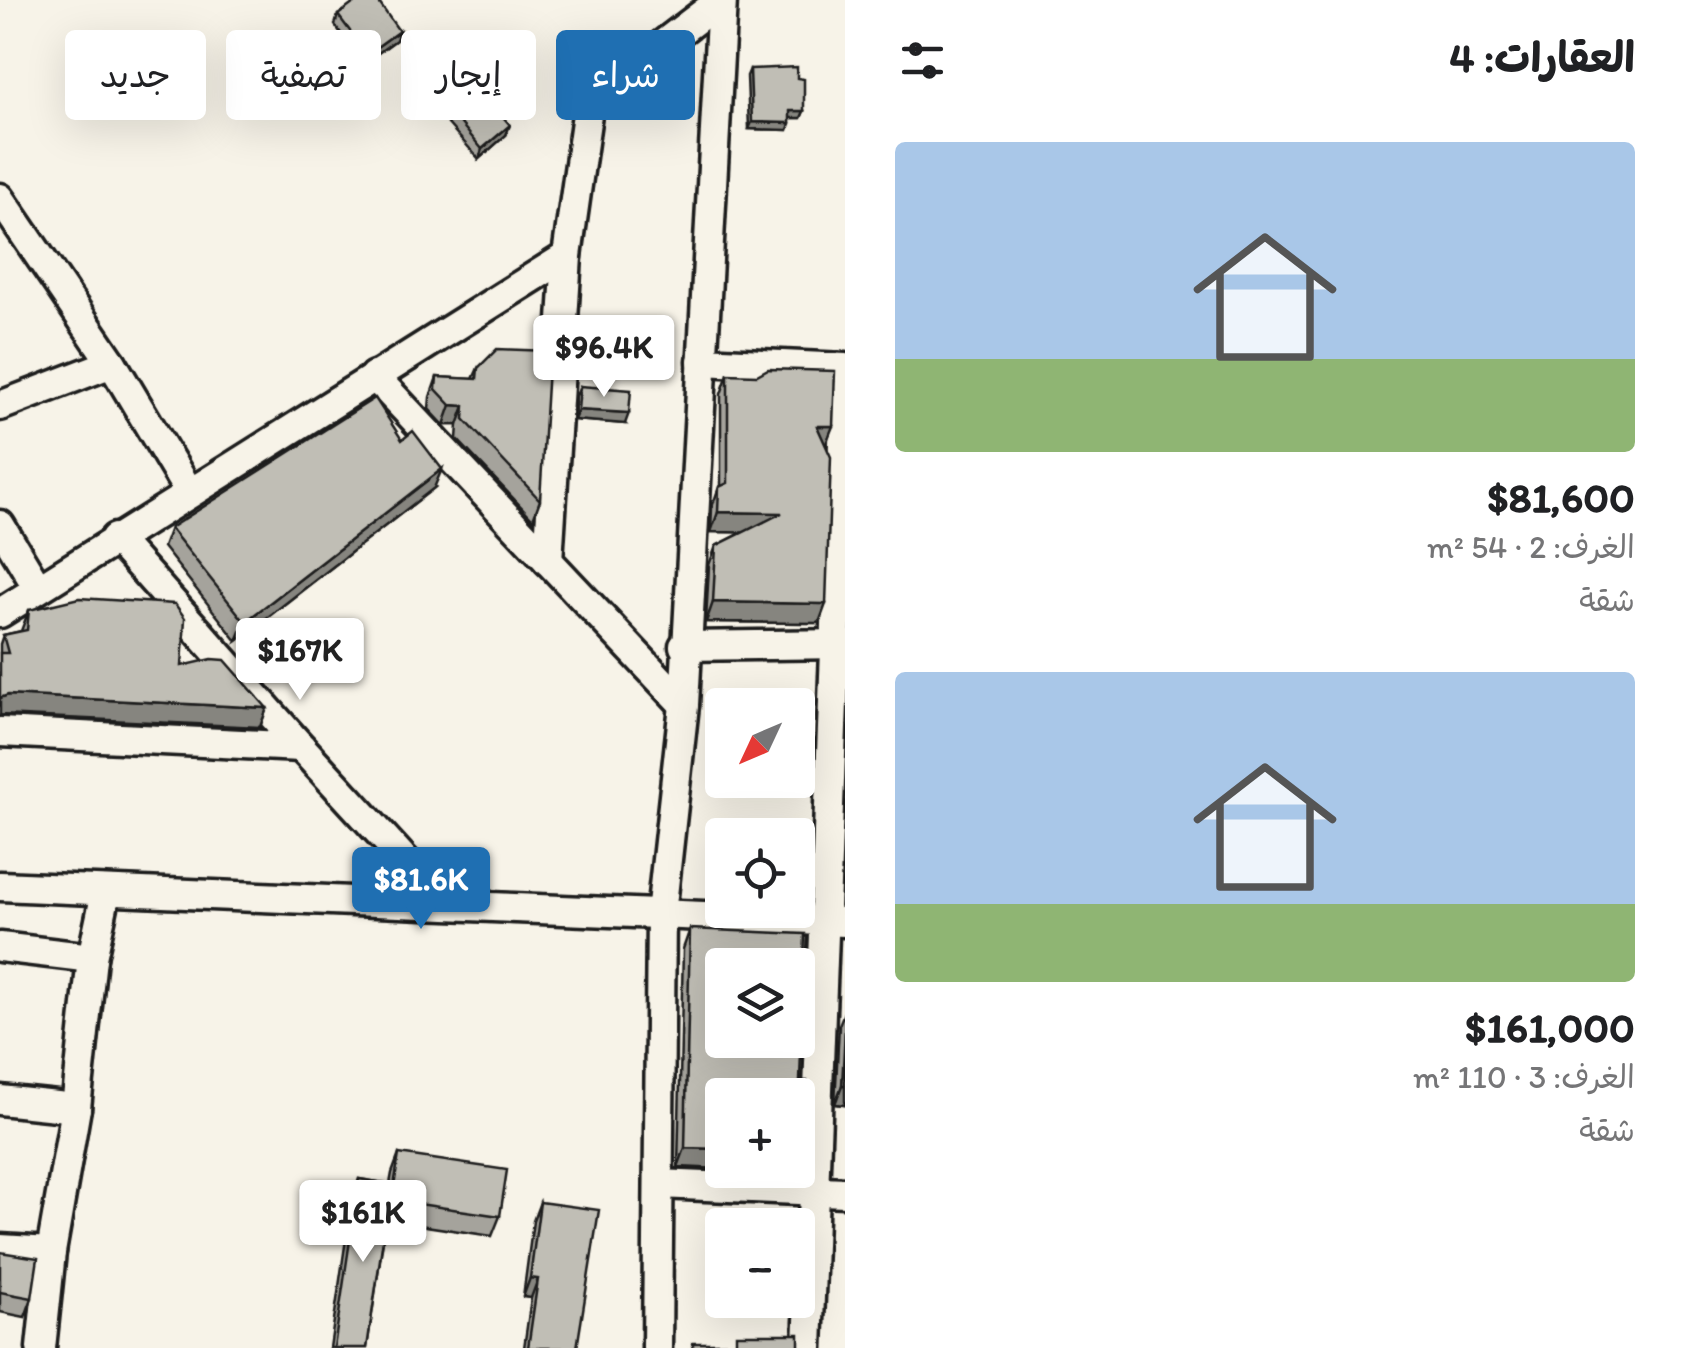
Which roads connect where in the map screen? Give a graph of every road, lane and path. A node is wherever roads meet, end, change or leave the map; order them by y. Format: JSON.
{"nodes":[{"id":1,"x":722,"y":0,"type":"edge"},
{"id":2,"x":4,"y":214,"type":"edge"},
{"id":3,"x":567,"y":256,"type":"junction"},
{"id":4,"x":702,"y":361,"type":"junction"},
{"id":5,"x":112,"y":363,"type":"junction"},
{"id":6,"x":845,"y":368,"type":"edge"},
{"id":7,"x":374,"y":376,"type":"junction"},
{"id":8,"x":845,"y":392,"type":"edge"},
{"id":9,"x":0,"y":406,"type":"edge"},
{"id":10,"x":189,"y":492,"type":"junction"},
{"id":11,"x":0,"y":525,"type":"edge"},
{"id":12,"x":115,"y":538,"type":"junction"},
{"id":13,"x":548,"y":561,"type":"junction"},
{"id":14,"x":38,"y":588,"type":"junction"},
{"id":15,"x":0,"y":613,"type":"edge"},
{"id":16,"x":840,"y":644,"type":"edge"},
{"id":17,"x":684,"y":646,"type":"junction"},
{"id":18,"x":684,"y":704,"type":"junction"},
{"id":19,"x":838,"y":722,"type":"edge"},
{"id":20,"x":0,"y":732,"type":"edge"},
{"id":21,"x":301,"y":747,"type":"junction"},
{"id":22,"x":836,"y":838,"type":"edge"},
{"id":23,"x":0,"y":886,"type":"edge"},
{"id":24,"x":106,"y":892,"type":"junction"},
{"id":25,"x":446,"y":904,"type":"junction"},
{"id":26,"x":662,"y":914,"type":"junction"},
{"id":27,"x":834,"y":922,"type":"edge"},
{"id":28,"x":0,"y":947,"type":"edge"},
{"id":29,"x":92,"y":958,"type":"junction"},
{"id":30,"x":0,"y":1100,"type":"edge"},
{"id":31,"x":76,"y":1108,"type":"junction"},
{"id":32,"x":659,"y":1184,"type":"junction"},
{"id":33,"x":814,"y":1190,"type":"junction"},
{"id":34,"x":845,"y":1192,"type":"edge"},
{"id":35,"x":0,"y":1249,"type":"edge"},
{"id":36,"x":52,"y":1252,"type":"junction"},
{"id":37,"x":41,"y":1348,"type":"edge"},
{"id":38,"x":657,"y":1348,"type":"edge"},
{"id":39,"x":808,"y":1348,"type":"edge"}],
"edges":[{"from":1,"to":3,"type":"street"},
{"from":1,"to":4,"type":"street"},
{"from":2,"to":5,"type":"street"},
{"from":3,"to":7,"type":"street"},
{"from":3,"to":13,"type":"street"},
{"from":4,"to":6,"type":"street"},
{"from":4,"to":17,"type":"street"},
{"from":5,"to":9,"type":"street"},
{"from":5,"to":10,"type":"street"},
{"from":7,"to":10,"type":"street"},
{"from":7,"to":13,"type":"street"},
{"from":8,"to":16,"type":"street"},
{"from":10,"to":12,"type":"street"},
{"from":11,"to":14,"type":"street"},
{"from":12,"to":14,"type":"street"},
{"from":12,"to":21,"type":"street"},
{"from":13,"to":18,"type":"street"},
{"from":14,"to":15,"type":"street"},
{"from":16,"to":17,"type":"street"},
{"from":16,"to":19,"type":"street"},
{"from":17,"to":18,"type":"street"},
{"from":18,"to":26,"type":"street"},
{"from":19,"to":22,"type":"street"},
{"from":20,"to":21,"type":"street"},
{"from":21,"to":25,"type":"street"},
{"from":22,"to":27,"type":"street"},
{"from":23,"to":24,"type":"street"},
{"from":24,"to":25,"type":"street"},
{"from":24,"to":29,"type":"street"},
{"from":25,"to":26,"type":"street"},
{"from":26,"to":27,"type":"street"},
{"from":26,"to":32,"type":"street"},
{"from":27,"to":33,"type":"street"},
{"from":28,"to":29,"type":"street"},
{"from":29,"to":31,"type":"street"},
{"from":30,"to":31,"type":"street"},
{"from":31,"to":36,"type":"street"},
{"from":32,"to":33,"type":"street"},
{"from":32,"to":38,"type":"street"},
{"from":33,"to":34,"type":"street"},
{"from":33,"to":39,"type":"street"},
{"from":35,"to":36,"type":"street"},
{"from":36,"to":37,"type":"street"}]}
